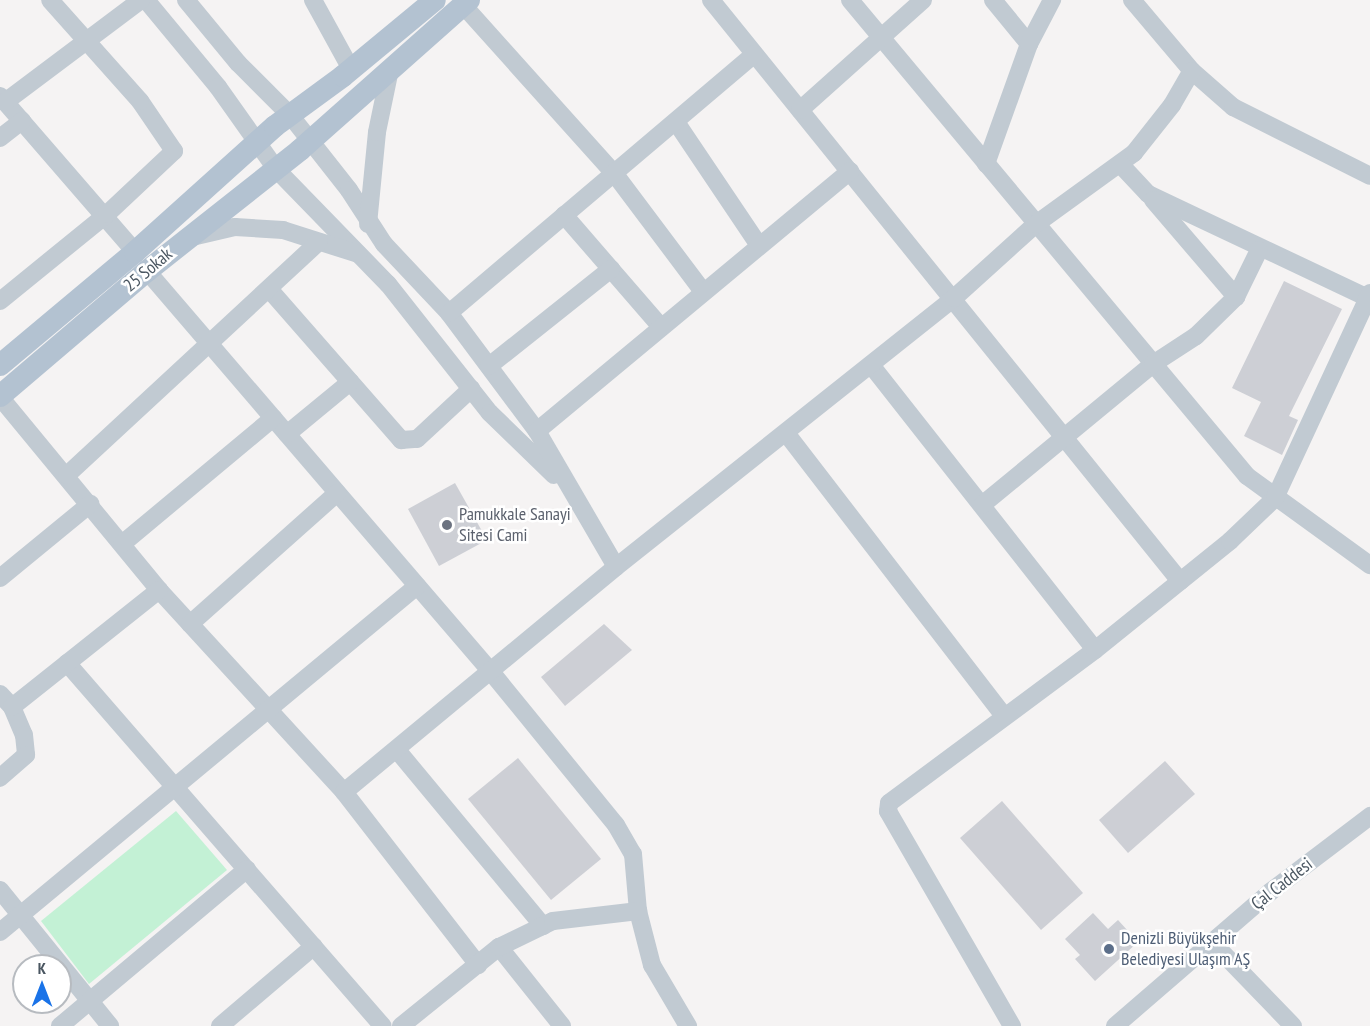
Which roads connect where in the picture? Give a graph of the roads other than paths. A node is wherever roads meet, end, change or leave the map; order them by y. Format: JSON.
{"nodes":[{"id":1,"x":50,"y":0,"type":"edge"},
{"id":2,"x":141,"y":0,"type":"edge"},
{"id":3,"x":146,"y":0,"type":"edge"},
{"id":4,"x":186,"y":0,"type":"edge"},
{"id":5,"x":313,"y":0,"type":"edge"},
{"id":6,"x":435,"y":0,"type":"edge"},
{"id":7,"x":711,"y":0,"type":"edge"},
{"id":8,"x":850,"y":0,"type":"edge"},
{"id":9,"x":923,"y":0,"type":"edge"},
{"id":10,"x":993,"y":0,"type":"edge"},
{"id":11,"x":1052,"y":0,"type":"edge"},
{"id":12,"x":1132,"y":0,"type":"edge"},
{"id":13,"x":466,"y":2,"type":"edge"},
{"id":14,"x":881,"y":36,"type":"junction"},
{"id":15,"x":84,"y":41,"type":"junction"},
{"id":16,"x":1029,"y":44,"type":"junction"},
{"id":17,"x":754,"y":54,"type":"junction"},
{"id":18,"x":351,"y":69,"type":"junction"},
{"id":19,"x":390,"y":69,"type":"junction"},
{"id":20,"x":1192,"y":71,"type":"junction"},
{"id":21,"x":3,"y":99,"type":"edge"},
{"id":22,"x":800,"y":110,"type":"junction"},
{"id":23,"x":283,"y":120,"type":"junction"},
{"id":24,"x":22,"y":121,"type":"junction"},
{"id":25,"x":676,"y":122,"type":"junction"},
{"id":26,"x":0,"y":138,"type":"edge"},
{"id":27,"x":255,"y":143,"type":"junction"},
{"id":28,"x":306,"y":145,"type":"junction"},
{"id":29,"x":986,"y":164,"type":"junction"},
{"id":30,"x":1120,"y":164,"type":"junction"},
{"id":31,"x":276,"y":169,"type":"junction"},
{"id":32,"x":850,"y":171,"type":"junction"},
{"id":33,"x":614,"y":173,"type":"junction"},
{"id":34,"x":1370,"y":176,"type":"edge"},
{"id":35,"x":1148,"y":194,"type":"junction"},
{"id":36,"x":107,"y":214,"type":"junction"},
{"id":37,"x":564,"y":215,"type":"junction"},
{"id":38,"x":369,"y":224,"type":"junction"},
{"id":39,"x":1036,"y":224,"type":"junction"},
{"id":40,"x":187,"y":238,"type":"junction"},
{"id":41,"x":319,"y":242,"type":"junction"},
{"id":42,"x":758,"y":244,"type":"junction"},
{"id":43,"x":1258,"y":250,"type":"junction"},
{"id":44,"x":361,"y":255,"type":"junction"},
{"id":45,"x":141,"y":261,"type":"junction"},
{"id":46,"x":611,"y":269,"type":"junction"},
{"id":47,"x":269,"y":289,"type":"junction"},
{"id":48,"x":702,"y":290,"type":"junction"},
{"id":49,"x":1369,"y":296,"type":"edge"},
{"id":50,"x":1236,"y":297,"type":"junction"},
{"id":51,"x":954,"y":298,"type":"junction"},
{"id":52,"x":0,"y":301,"type":"edge"},
{"id":53,"x":449,"y":313,"type":"junction"},
{"id":54,"x":660,"y":326,"type":"junction"},
{"id":55,"x":210,"y":344,"type":"junction"},
{"id":56,"x":1152,"y":364,"type":"junction"},
{"id":57,"x":0,"y":365,"type":"edge"},
{"id":58,"x":871,"y":365,"type":"junction"},
{"id":59,"x":489,"y":366,"type":"junction"},
{"id":60,"x":350,"y":382,"type":"junction"},
{"id":61,"x":471,"y":389,"type":"junction"},
{"id":62,"x":0,"y":396,"type":"edge"},
{"id":63,"x":273,"y":418,"type":"junction"},
{"id":64,"x":537,"y":430,"type":"junction"},
{"id":65,"x":786,"y":433,"type":"junction"},
{"id":66,"x":287,"y":434,"type":"junction"},
{"id":67,"x":1063,"y":435,"type":"junction"},
{"id":68,"x":67,"y":475,"type":"junction"},
{"id":69,"x":568,"y":489,"type":"junction"},
{"id":70,"x":337,"y":493,"type":"junction"},
{"id":71,"x":1275,"y":498,"type":"junction"},
{"id":72,"x":90,"y":504,"type":"junction"},
{"id":73,"x":982,"y":505,"type":"junction"},
{"id":74,"x":122,"y":544,"type":"junction"},
{"id":75,"x":1370,"y":565,"type":"edge"},
{"id":76,"x":616,"y":567,"type":"junction"},
{"id":77,"x":0,"y":578,"type":"edge"},
{"id":78,"x":1180,"y":581,"type":"junction"},
{"id":79,"x":417,"y":586,"type":"junction"},
{"id":80,"x":159,"y":590,"type":"junction"},
{"id":81,"x":190,"y":624,"type":"junction"},
{"id":82,"x":1095,"y":650,"type":"junction"},
{"id":83,"x":67,"y":663,"type":"junction"},
{"id":84,"x":492,"y":673,"type":"junction"},
{"id":85,"x":6,"y":700,"type":"edge"},
{"id":86,"x":267,"y":708,"type":"junction"},
{"id":87,"x":1004,"y":716,"type":"junction"},
{"id":88,"x":397,"y":750,"type":"junction"},
{"id":89,"x":0,"y":778,"type":"edge"},
{"id":90,"x":176,"y":784,"type":"junction"},
{"id":91,"x":344,"y":792,"type":"junction"},
{"id":92,"x":1370,"y":816,"type":"edge"},
{"id":93,"x":247,"y":868,"type":"junction"},
{"id":94,"x":0,"y":890,"type":"edge"},
{"id":95,"x":638,"y":911,"type":"junction"},
{"id":96,"x":19,"y":915,"type":"junction"},
{"id":97,"x":543,"y":926,"type":"junction"},
{"id":98,"x":0,"y":932,"type":"edge"},
{"id":99,"x":1210,"y":941,"type":"junction"},
{"id":100,"x":314,"y":946,"type":"junction"},
{"id":101,"x":500,"y":947,"type":"junction"},
{"id":102,"x":478,"y":965,"type":"junction"},
{"id":103,"x":89,"y":1001,"type":"junction"},
{"id":104,"x":412,"y":1023,"type":"edge"},
{"id":105,"x":60,"y":1026,"type":"edge"},
{"id":106,"x":110,"y":1026,"type":"edge"},
{"id":107,"x":220,"y":1026,"type":"edge"},
{"id":108,"x":382,"y":1026,"type":"edge"},
{"id":109,"x":562,"y":1026,"type":"edge"},
{"id":110,"x":688,"y":1026,"type":"edge"},
{"id":111,"x":1012,"y":1026,"type":"edge"},
{"id":112,"x":1115,"y":1026,"type":"edge"},
{"id":113,"x":1293,"y":1026,"type":"edge"}],
"edges":[{"from":1,"to":15,"type":"street"},
{"from":2,"to":15,"type":"street"},
{"from":3,"to":27,"type":"street"},
{"from":4,"to":23,"type":"street"},
{"from":5,"to":18,"type":"street"},
{"from":6,"to":18,"type":"main road","name":"25 Sokak"},
{"from":7,"to":17,"type":"street"},
{"from":8,"to":14,"type":"street"},
{"from":9,"to":14,"type":"street"},
{"from":10,"to":16,"type":"street"},
{"from":11,"to":16,"type":"street"},
{"from":12,"to":20,"type":"street"},
{"from":13,"to":19,"type":"main road","name":"25 Sokak"},
{"from":13,"to":33,"type":"street"},
{"from":14,"to":22,"type":"street"},
{"from":14,"to":29,"type":"street"},
{"from":15,"to":21,"type":"street"},
{"from":15,"to":36,"type":"street"},
{"from":16,"to":29,"type":"street"},
{"from":17,"to":22,"type":"street"},
{"from":17,"to":25,"type":"street"},
{"from":18,"to":23,"type":"main road","name":"25 Sokak"},
{"from":19,"to":28,"type":"main road","name":"25 Sokak"},
{"from":19,"to":38,"type":"street"},
{"from":20,"to":30,"type":"street"},
{"from":20,"to":34,"type":"street"},
{"from":21,"to":24,"type":"street"},
{"from":22,"to":32,"type":"street"},
{"from":23,"to":27,"type":"main road","name":"25 Sokak"},
{"from":23,"to":28,"type":"street"},
{"from":24,"to":26,"type":"street"},
{"from":24,"to":36,"type":"street"},
{"from":25,"to":33,"type":"street"},
{"from":25,"to":42,"type":"street"},
{"from":27,"to":31,"type":"street"},
{"from":27,"to":45,"type":"main road","name":"25 Sokak"},
{"from":28,"to":31,"type":"main road","name":"25 Sokak"},
{"from":28,"to":38,"type":"street"},
{"from":29,"to":39,"type":"street"},
{"from":30,"to":35,"type":"street"},
{"from":30,"to":39,"type":"street"},
{"from":31,"to":40,"type":"main road","name":"25 Sokak"},
{"from":31,"to":44,"type":"street"},
{"from":32,"to":42,"type":"street"},
{"from":32,"to":51,"type":"street"},
{"from":33,"to":37,"type":"street"},
{"from":33,"to":48,"type":"street"},
{"from":35,"to":43,"type":"street"},
{"from":35,"to":50,"type":"street"},
{"from":36,"to":45,"type":"street"},
{"from":36,"to":52,"type":"street"},
{"from":37,"to":46,"type":"street"},
{"from":37,"to":53,"type":"street"},
{"from":38,"to":53,"type":"street"},
{"from":39,"to":51,"type":"street"},
{"from":39,"to":56,"type":"street"},
{"from":40,"to":41,"type":"street"},
{"from":40,"to":45,"type":"main road","name":"25 Sokak"},
{"from":41,"to":44,"type":"street"},
{"from":41,"to":47,"type":"street"},
{"from":42,"to":48,"type":"street"},
{"from":43,"to":49,"type":"street"},
{"from":43,"to":50,"type":"street"},
{"from":44,"to":61,"type":"street"},
{"from":45,"to":55,"type":"street"},
{"from":45,"to":57,"type":"main road","name":"25 Sokak"},
{"from":45,"to":62,"type":"main road","name":"25 Sokak"},
{"from":46,"to":54,"type":"street"},
{"from":46,"to":59,"type":"street"},
{"from":47,"to":55,"type":"street"},
{"from":47,"to":60,"type":"street"},
{"from":48,"to":54,"type":"street"},
{"from":49,"to":71,"type":"street"},
{"from":50,"to":56,"type":"street"},
{"from":51,"to":58,"type":"street"},
{"from":51,"to":67,"type":"street"},
{"from":53,"to":59,"type":"street"},
{"from":54,"to":64,"type":"street"},
{"from":55,"to":63,"type":"street"},
{"from":55,"to":68,"type":"street"},
{"from":56,"to":67,"type":"street"},
{"from":56,"to":71,"type":"street"},
{"from":58,"to":65,"type":"street"},
{"from":58,"to":73,"type":"street"},
{"from":59,"to":64,"type":"street"},
{"from":60,"to":61,"type":"street"},
{"from":60,"to":66,"type":"street"},
{"from":61,"to":69,"type":"street"},
{"from":62,"to":68,"type":"street"},
{"from":63,"to":66,"type":"street"},
{"from":63,"to":74,"type":"street"},
{"from":64,"to":69,"type":"street"},
{"from":65,"to":76,"type":"street"},
{"from":65,"to":87,"type":"street"},
{"from":66,"to":70,"type":"street"},
{"from":67,"to":73,"type":"street"},
{"from":67,"to":78,"type":"street"},
{"from":68,"to":72,"type":"street"},
{"from":69,"to":76,"type":"street"},
{"from":70,"to":79,"type":"street"},
{"from":70,"to":81,"type":"street"},
{"from":71,"to":75,"type":"street"},
{"from":71,"to":78,"type":"street"},
{"from":72,"to":74,"type":"street"},
{"from":72,"to":77,"type":"street"},
{"from":73,"to":82,"type":"street"},
{"from":74,"to":80,"type":"street"},
{"from":76,"to":84,"type":"street"},
{"from":78,"to":82,"type":"street"},
{"from":79,"to":84,"type":"street"},
{"from":79,"to":86,"type":"street"},
{"from":80,"to":81,"type":"street"},
{"from":80,"to":83,"type":"street"},
{"from":81,"to":86,"type":"street"},
{"from":82,"to":87,"type":"street"},
{"from":83,"to":85,"type":"street"},
{"from":83,"to":90,"type":"street"},
{"from":84,"to":88,"type":"street"},
{"from":84,"to":95,"type":"street"},
{"from":85,"to":89,"type":"street"},
{"from":86,"to":90,"type":"street"},
{"from":86,"to":91,"type":"street"},
{"from":87,"to":111,"type":"street"},
{"from":88,"to":91,"type":"street"},
{"from":88,"to":97,"type":"street"},
{"from":90,"to":93,"type":"street"},
{"from":90,"to":96,"type":"street"},
{"from":91,"to":102,"type":"street"},
{"from":92,"to":99,"type":"street","name":"Çal Caddesi"},
{"from":93,"to":100,"type":"street"},
{"from":93,"to":103,"type":"street"},
{"from":94,"to":96,"type":"street"},
{"from":95,"to":97,"type":"street"},
{"from":95,"to":110,"type":"street"},
{"from":96,"to":98,"type":"street"},
{"from":96,"to":103,"type":"street"},
{"from":97,"to":101,"type":"street"},
{"from":99,"to":112,"type":"street","name":"Çal Caddesi"},
{"from":99,"to":113,"type":"street"},
{"from":100,"to":107,"type":"street"},
{"from":100,"to":108,"type":"street"},
{"from":101,"to":102,"type":"street"},
{"from":101,"to":109,"type":"street"},
{"from":102,"to":104,"type":"street"},
{"from":103,"to":105,"type":"street"},
{"from":103,"to":106,"type":"street"}]}
